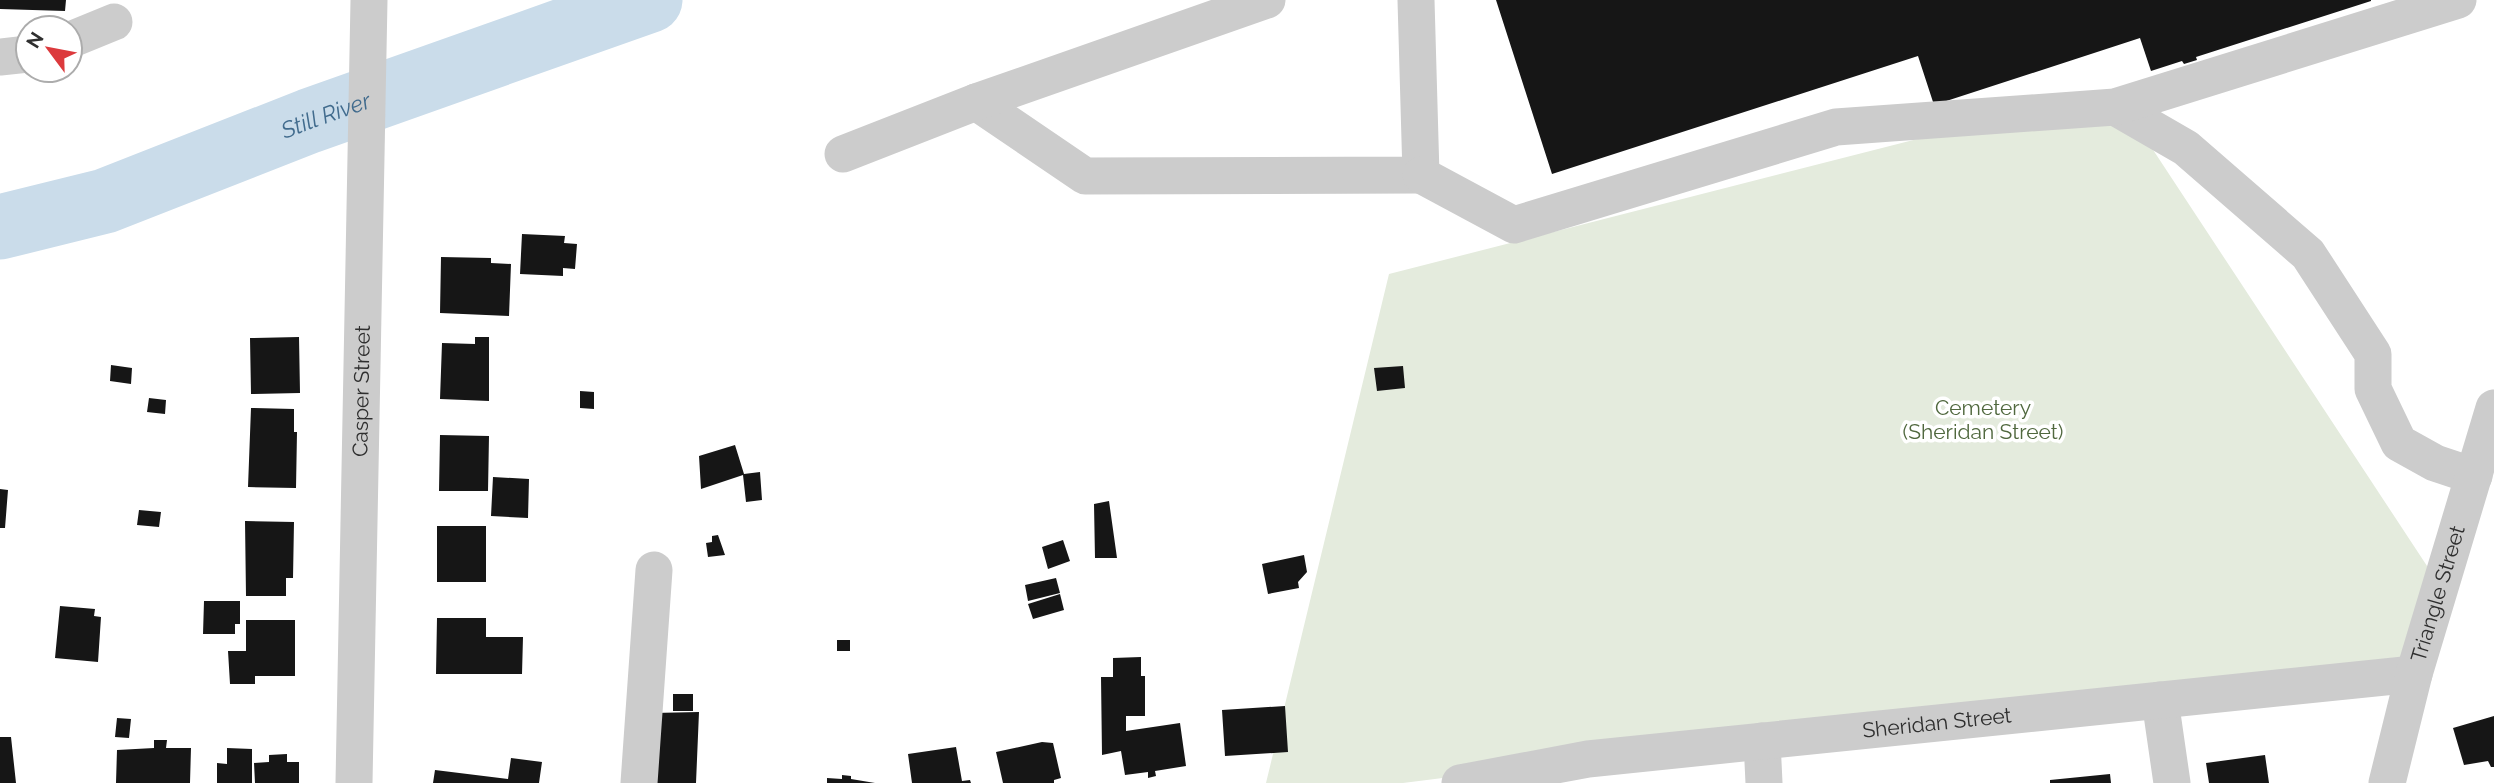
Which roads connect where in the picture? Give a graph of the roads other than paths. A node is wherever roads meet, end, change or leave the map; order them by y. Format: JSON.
{"nodes":[{"id":1,"x":369,"y":0,"type":"edge"},
{"id":2,"x":1268,"y":0,"type":"edge"},
{"id":3,"x":1416,"y":0,"type":"edge"},
{"id":4,"x":2458,"y":0,"type":"edge"},
{"id":5,"x":114,"y":22,"type":"dead end"},
{"id":6,"x":84,"y":34,"type":"edge"},
{"id":7,"x":976,"y":102,"type":"junction"},
{"id":8,"x":2115,"y":107,"type":"junction"},
{"id":9,"x":843,"y":154,"type":"dead end"},
{"id":10,"x":1420,"y":176,"type":"junction"},
{"id":11,"x":2494,"y":408,"type":"edge"},
{"id":12,"x":2474,"y":476,"type":"junction"},
{"id":13,"x":654,"y":570,"type":"dead end"},
{"id":14,"x":2414,"y":674,"type":"junction"},
{"id":15,"x":2160,"y":700,"type":"junction"},
{"id":16,"x":1762,"y":741,"type":"junction"},
{"id":17,"x":354,"y":783,"type":"edge"},
{"id":18,"x":639,"y":783,"type":"edge"},
{"id":19,"x":1460,"y":783,"type":"edge"},
{"id":20,"x":1764,"y":783,"type":"edge"},
{"id":21,"x":2172,"y":783,"type":"edge"},
{"id":22,"x":2387,"y":783,"type":"edge"}],
"edges":[{"from":1,"to":17,"type":"street","name":"Casper Street"},
{"from":2,"to":7,"type":"street"},
{"from":3,"to":10,"type":"street"},
{"from":4,"to":8,"type":"street"},
{"from":5,"to":6,"type":"street"},
{"from":7,"to":9,"type":"street"},
{"from":7,"to":10,"type":"street"},
{"from":8,"to":10,"type":"street"},
{"from":8,"to":12,"type":"street"},
{"from":11,"to":12,"type":"street","name":"Triangle Street"},
{"from":12,"to":14,"type":"street","name":"Triangle Street"},
{"from":13,"to":18,"type":"street"},
{"from":14,"to":15,"type":"street","name":"Sheridan Street"},
{"from":14,"to":22,"type":"street","name":"Triangle Street"},
{"from":15,"to":16,"type":"street","name":"Sheridan Street"},
{"from":15,"to":21,"type":"street"},
{"from":16,"to":19,"type":"street","name":"Sheridan Street"},
{"from":16,"to":20,"type":"street"}]}
